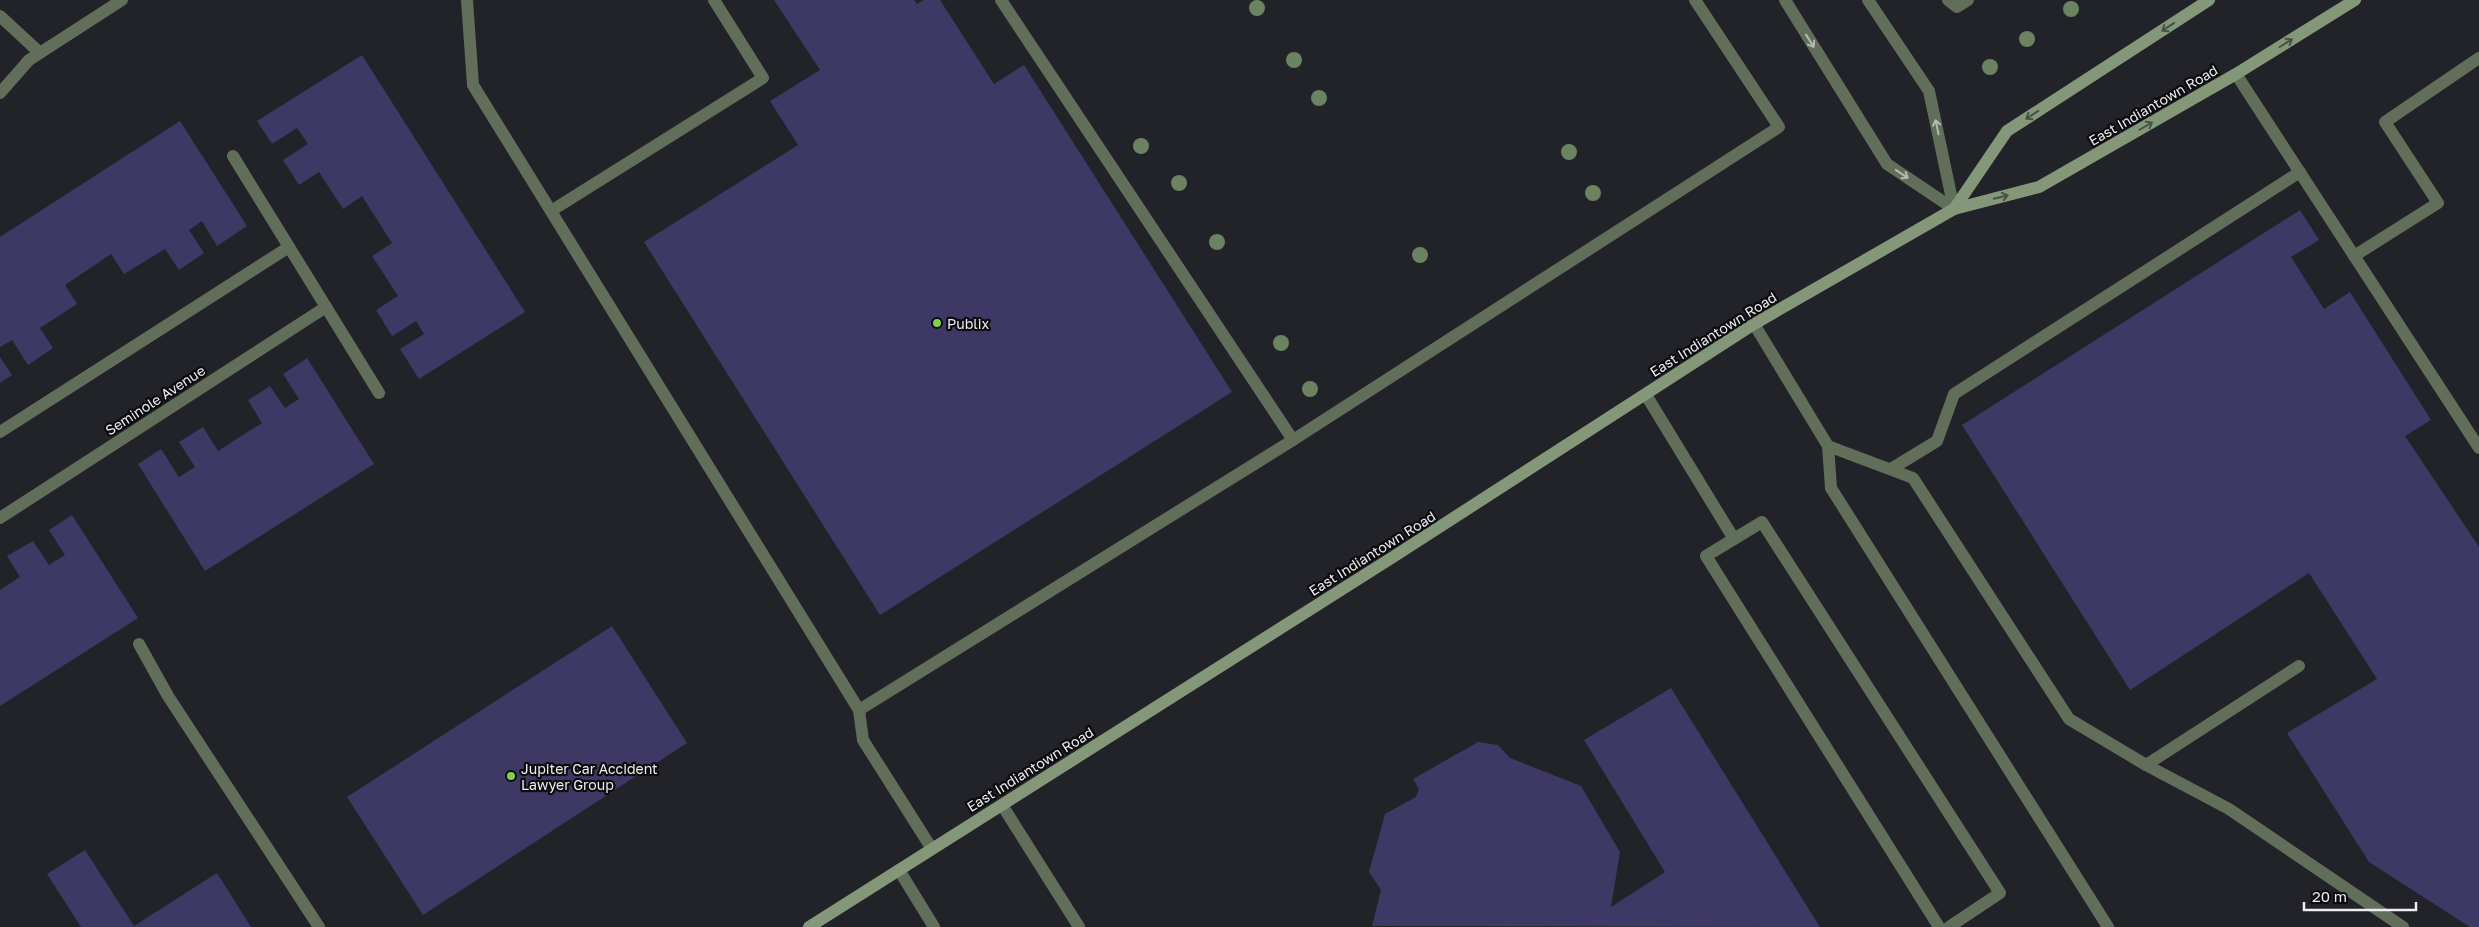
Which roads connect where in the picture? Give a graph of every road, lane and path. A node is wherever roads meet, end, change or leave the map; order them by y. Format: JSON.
{"nodes":[{"id":1,"x":122,"y":0,"type":"edge"},
{"id":2,"x":467,"y":0,"type":"edge"},
{"id":3,"x":714,"y":0,"type":"edge"},
{"id":4,"x":1001,"y":0,"type":"edge"},
{"id":5,"x":1695,"y":0,"type":"edge"},
{"id":6,"x":1784,"y":0,"type":"edge"},
{"id":7,"x":1868,"y":0,"type":"edge"},
{"id":8,"x":1968,"y":0,"type":"edge"},
{"id":9,"x":2209,"y":0,"type":"edge"},
{"id":10,"x":2355,"y":0,"type":"edge"},
{"id":11,"x":1952,"y":3,"type":"edge"},
{"id":12,"x":0,"y":16,"type":"edge"},
{"id":13,"x":40,"y":53,"type":"junction"},
{"id":14,"x":2479,"y":58,"type":"edge"},
{"id":15,"x":2236,"y":74,"type":"junction"},
{"id":16,"x":0,"y":93,"type":"edge"},
{"id":17,"x":233,"y":156,"type":"dead end"},
{"id":18,"x":2300,"y":172,"type":"junction"},
{"id":19,"x":1954,"y":209,"type":"junction"},
{"id":20,"x":551,"y":211,"type":"junction"},
{"id":21,"x":289,"y":247,"type":"junction"},
{"id":22,"x":2354,"y":256,"type":"junction"},
{"id":23,"x":326,"y":307,"type":"junction"},
{"id":24,"x":1754,"y":324,"type":"junction"},
{"id":25,"x":379,"y":393,"type":"dead end"},
{"id":26,"x":1646,"y":395,"type":"junction"},
{"id":27,"x":0,"y":432,"type":"edge"},
{"id":28,"x":1293,"y":440,"type":"junction"},
{"id":29,"x":1828,"y":446,"type":"junction"},
{"id":30,"x":2479,"y":448,"type":"edge"},
{"id":31,"x":1891,"y":470,"type":"junction"},
{"id":32,"x":0,"y":518,"type":"edge"},
{"id":33,"x":1734,"y":539,"type":"junction"},
{"id":34,"x":139,"y":644,"type":"dead end"},
{"id":35,"x":2299,"y":666,"type":"dead end"},
{"id":36,"x":859,"y":710,"type":"junction"},
{"id":37,"x":2146,"y":765,"type":"junction"},
{"id":38,"x":1002,"y":804,"type":"junction"},
{"id":39,"x":932,"y":849,"type":"junction"},
{"id":40,"x":899,"y":870,"type":"junction"},
{"id":41,"x":320,"y":927,"type":"edge"},
{"id":42,"x":809,"y":927,"type":"edge"},
{"id":43,"x":934,"y":927,"type":"edge"},
{"id":44,"x":1079,"y":927,"type":"edge"},
{"id":45,"x":1939,"y":927,"type":"edge"},
{"id":46,"x":1949,"y":927,"type":"edge"},
{"id":47,"x":2108,"y":927,"type":"edge"},
{"id":48,"x":2404,"y":927,"type":"edge"}],
"edges":[{"from":1,"to":13,"type":"street"},
{"from":2,"to":20,"type":"street"},
{"from":3,"to":20,"type":"street"},
{"from":4,"to":28,"type":"street"},
{"from":5,"to":28,"type":"street"},
{"from":6,"to":19,"type":"street","one_way":true},
{"from":19,"to":7,"type":"street","one_way":true},
{"from":8,"to":11,"type":"street"},
{"from":9,"to":19,"type":"street","name":"East Indiantown Road","one_way":true},
{"from":15,"to":10,"type":"street","name":"East Indiantown Road","one_way":true},
{"from":12,"to":13,"type":"street"},
{"from":13,"to":16,"type":"street"},
{"from":14,"to":22,"type":"street"},
{"from":15,"to":18,"type":"street"},
{"from":19,"to":15,"type":"street","name":"East Indiantown Road","one_way":true},
{"from":17,"to":21,"type":"street"},
{"from":18,"to":22,"type":"street"},
{"from":18,"to":31,"type":"street"},
{"from":19,"to":24,"type":"street","name":"East Indiantown Road"},
{"from":20,"to":36,"type":"street"},
{"from":21,"to":23,"type":"street"},
{"from":21,"to":27,"type":"street"},
{"from":22,"to":30,"type":"street"},
{"from":23,"to":25,"type":"street"},
{"from":23,"to":32,"type":"street","name":"Seminole Avenue"},
{"from":24,"to":26,"type":"street","name":"East Indiantown Road"},
{"from":24,"to":29,"type":"street"},
{"from":26,"to":33,"type":"street"},
{"from":26,"to":38,"type":"street","name":"East Indiantown Road"},
{"from":28,"to":36,"type":"street"},
{"from":29,"to":31,"type":"street"},
{"from":29,"to":47,"type":"street"},
{"from":31,"to":37,"type":"street"},
{"from":33,"to":45,"type":"street"},
{"from":33,"to":46,"type":"street"},
{"from":34,"to":41,"type":"street"},
{"from":35,"to":37,"type":"street"},
{"from":36,"to":39,"type":"street"},
{"from":37,"to":48,"type":"street"},
{"from":38,"to":39,"type":"street","name":"East Indiantown Road"},
{"from":38,"to":44,"type":"street"},
{"from":39,"to":40,"type":"street","name":"East Indiantown Road"},
{"from":40,"to":42,"type":"street","name":"East Indiantown Road"},
{"from":40,"to":43,"type":"street"}]}
